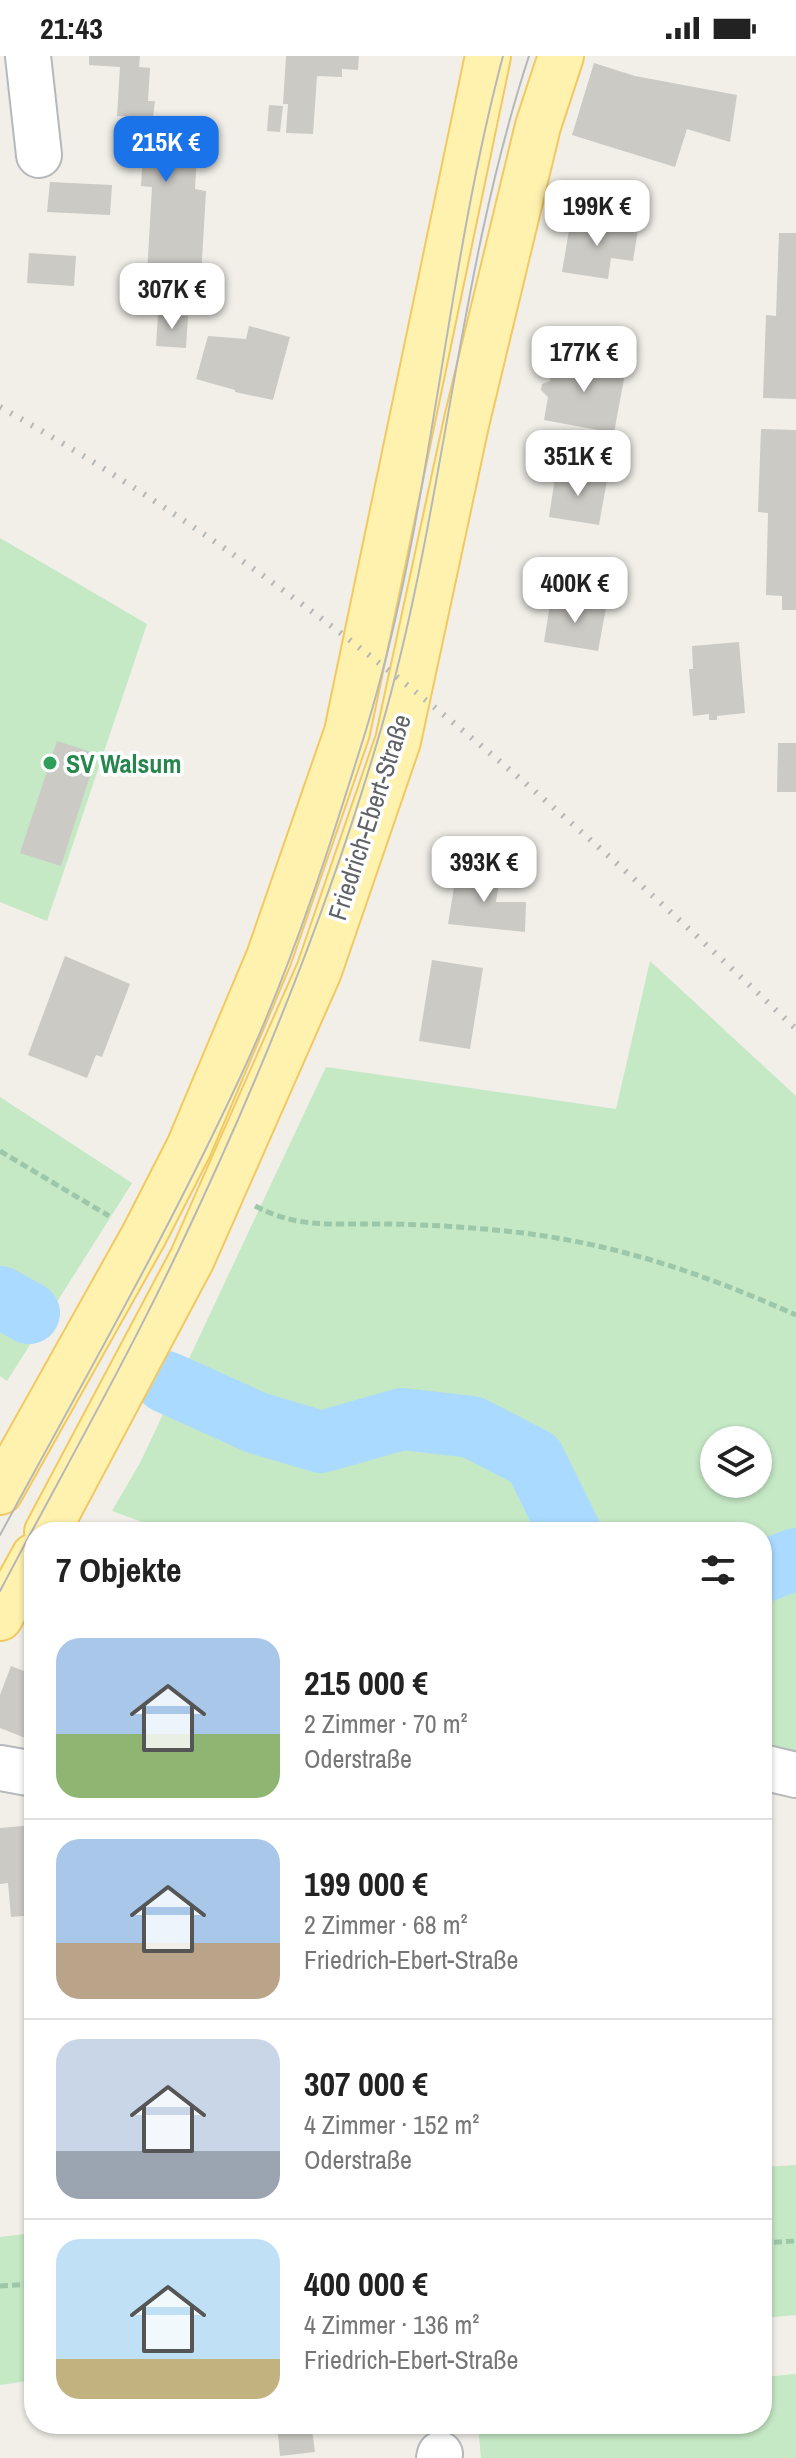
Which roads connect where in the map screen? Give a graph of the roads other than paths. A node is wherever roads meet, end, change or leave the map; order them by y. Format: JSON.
{"nodes":[{"id":1,"x":28,"y":56,"type":"edge"},
{"id":2,"x":488,"y":56,"type":"edge"},
{"id":3,"x":561,"y":56,"type":"edge"},
{"id":4,"x":39,"y":155,"type":"dead end"},
{"id":5,"x":0,"y":1492,"type":"edge"},
{"id":6,"x":52,"y":1522,"type":"edge"},
{"id":7,"x":24,"y":1574,"type":"edge"},
{"id":8,"x":0,"y":1618,"type":"edge"},
{"id":9,"x":0,"y":1768,"type":"edge"},
{"id":10,"x":772,"y":1769,"type":"edge"},
{"id":11,"x":24,"y":1774,"type":"edge"},
{"id":12,"x":796,"y":1775,"type":"edge"},
{"id":13,"x":24,"y":1778,"type":"edge"},
{"id":14,"x":0,"y":1783,"type":"edge"}],
"edges":[{"from":1,"to":4,"type":"street"},
{"from":2,"to":5,"type":"main road","name":"Friedrich-Ebert-Straße"},
{"from":3,"to":6,"type":"main road","name":"Friedrich-Ebert-Straße"},
{"from":7,"to":8,"type":"main road"},
{"from":9,"to":11,"type":"street"},
{"from":10,"to":12,"type":"street"},
{"from":13,"to":14,"type":"street"}]}
